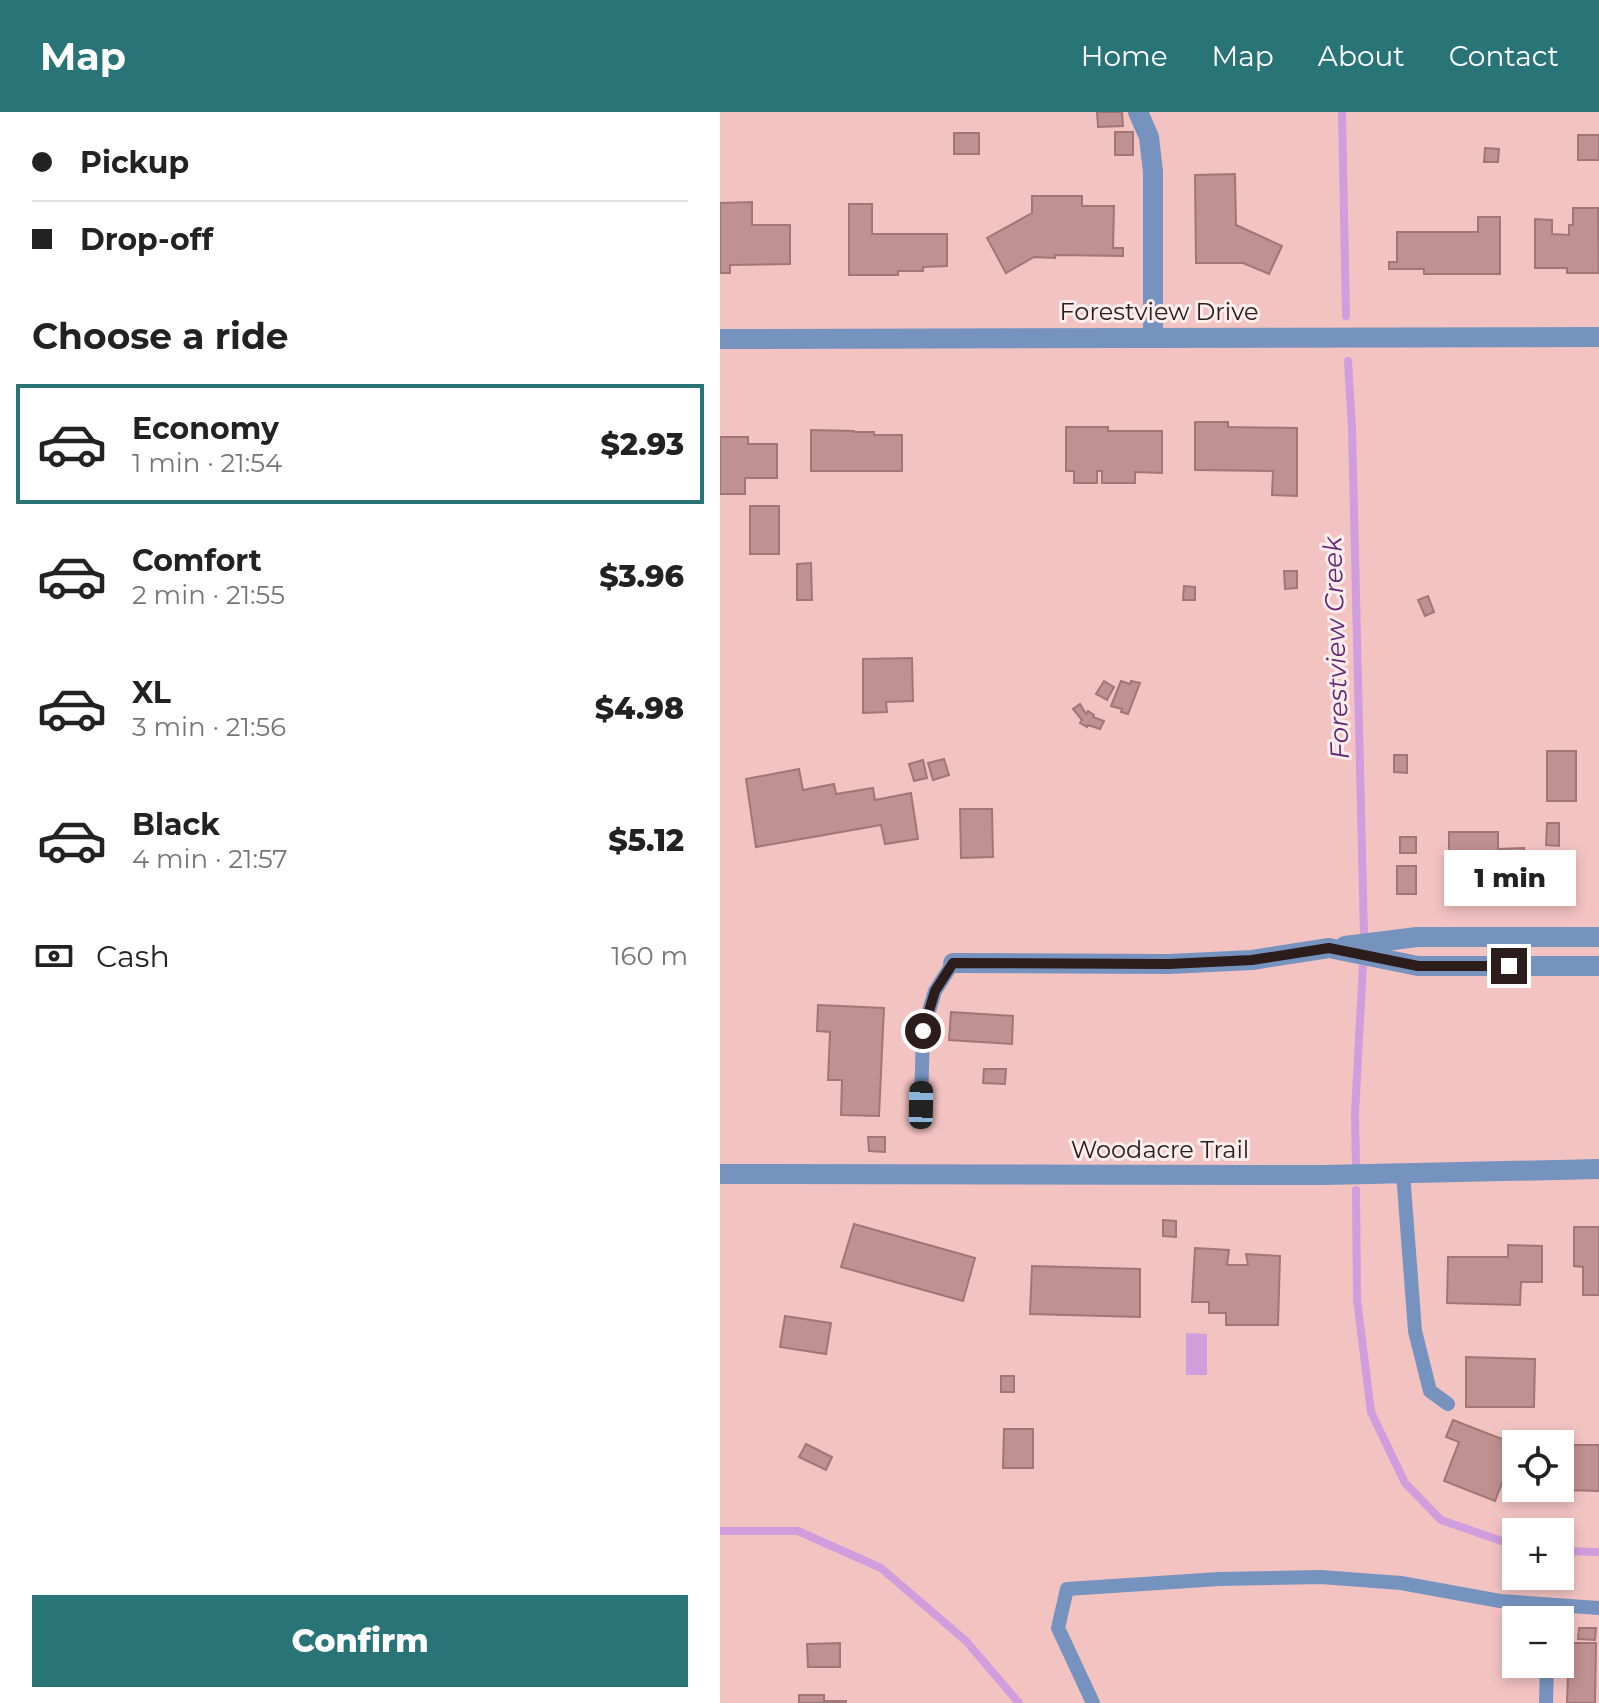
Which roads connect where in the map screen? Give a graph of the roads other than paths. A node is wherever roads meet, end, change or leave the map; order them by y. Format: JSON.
{"nodes":[{"id":1,"x":1138,"y":112,"type":"edge"},
{"id":2,"x":1599,"y":337,"type":"edge"},
{"id":3,"x":1153,"y":338,"type":"junction"},
{"id":4,"x":720,"y":339,"type":"edge"},
{"id":5,"x":1599,"y":937,"type":"edge"},
{"id":6,"x":1329,"y":948,"type":"junction"},
{"id":7,"x":953,"y":963,"type":"joint"},
{"id":8,"x":1599,"y":966,"type":"edge"},
{"id":9,"x":921,"y":1105,"type":"dead end"},
{"id":10,"x":1599,"y":1169,"type":"edge"},
{"id":11,"x":1403,"y":1173,"type":"junction"},
{"id":12,"x":720,"y":1174,"type":"edge"},
{"id":13,"x":1448,"y":1404,"type":"dead end"},
{"id":14,"x":1549,"y":1604,"type":"joint"},
{"id":15,"x":1599,"y":1608,"type":"edge"},
{"id":16,"x":1547,"y":1678,"type":"edge"},
{"id":17,"x":1093,"y":1703,"type":"edge"},
{"id":18,"x":1546,"y":1703,"type":"edge"}],
"edges":[{"from":1,"to":3,"type":"street"},
{"from":2,"to":3,"type":"street","name":"Forestview Drive"},
{"from":3,"to":4,"type":"street","name":"Forestview Drive"},
{"from":5,"to":6,"type":"street"},
{"from":6,"to":7,"type":"street"},
{"from":6,"to":8,"type":"street"},
{"from":7,"to":9,"type":"lane"},
{"from":10,"to":11,"type":"street","name":"Woodacre Trail"},
{"from":11,"to":12,"type":"street","name":"Woodacre Trail"},
{"from":11,"to":13,"type":"lane"},
{"from":14,"to":15,"type":"lane"},
{"from":14,"to":17,"type":"lane"},
{"from":16,"to":18,"type":"lane"}]}
